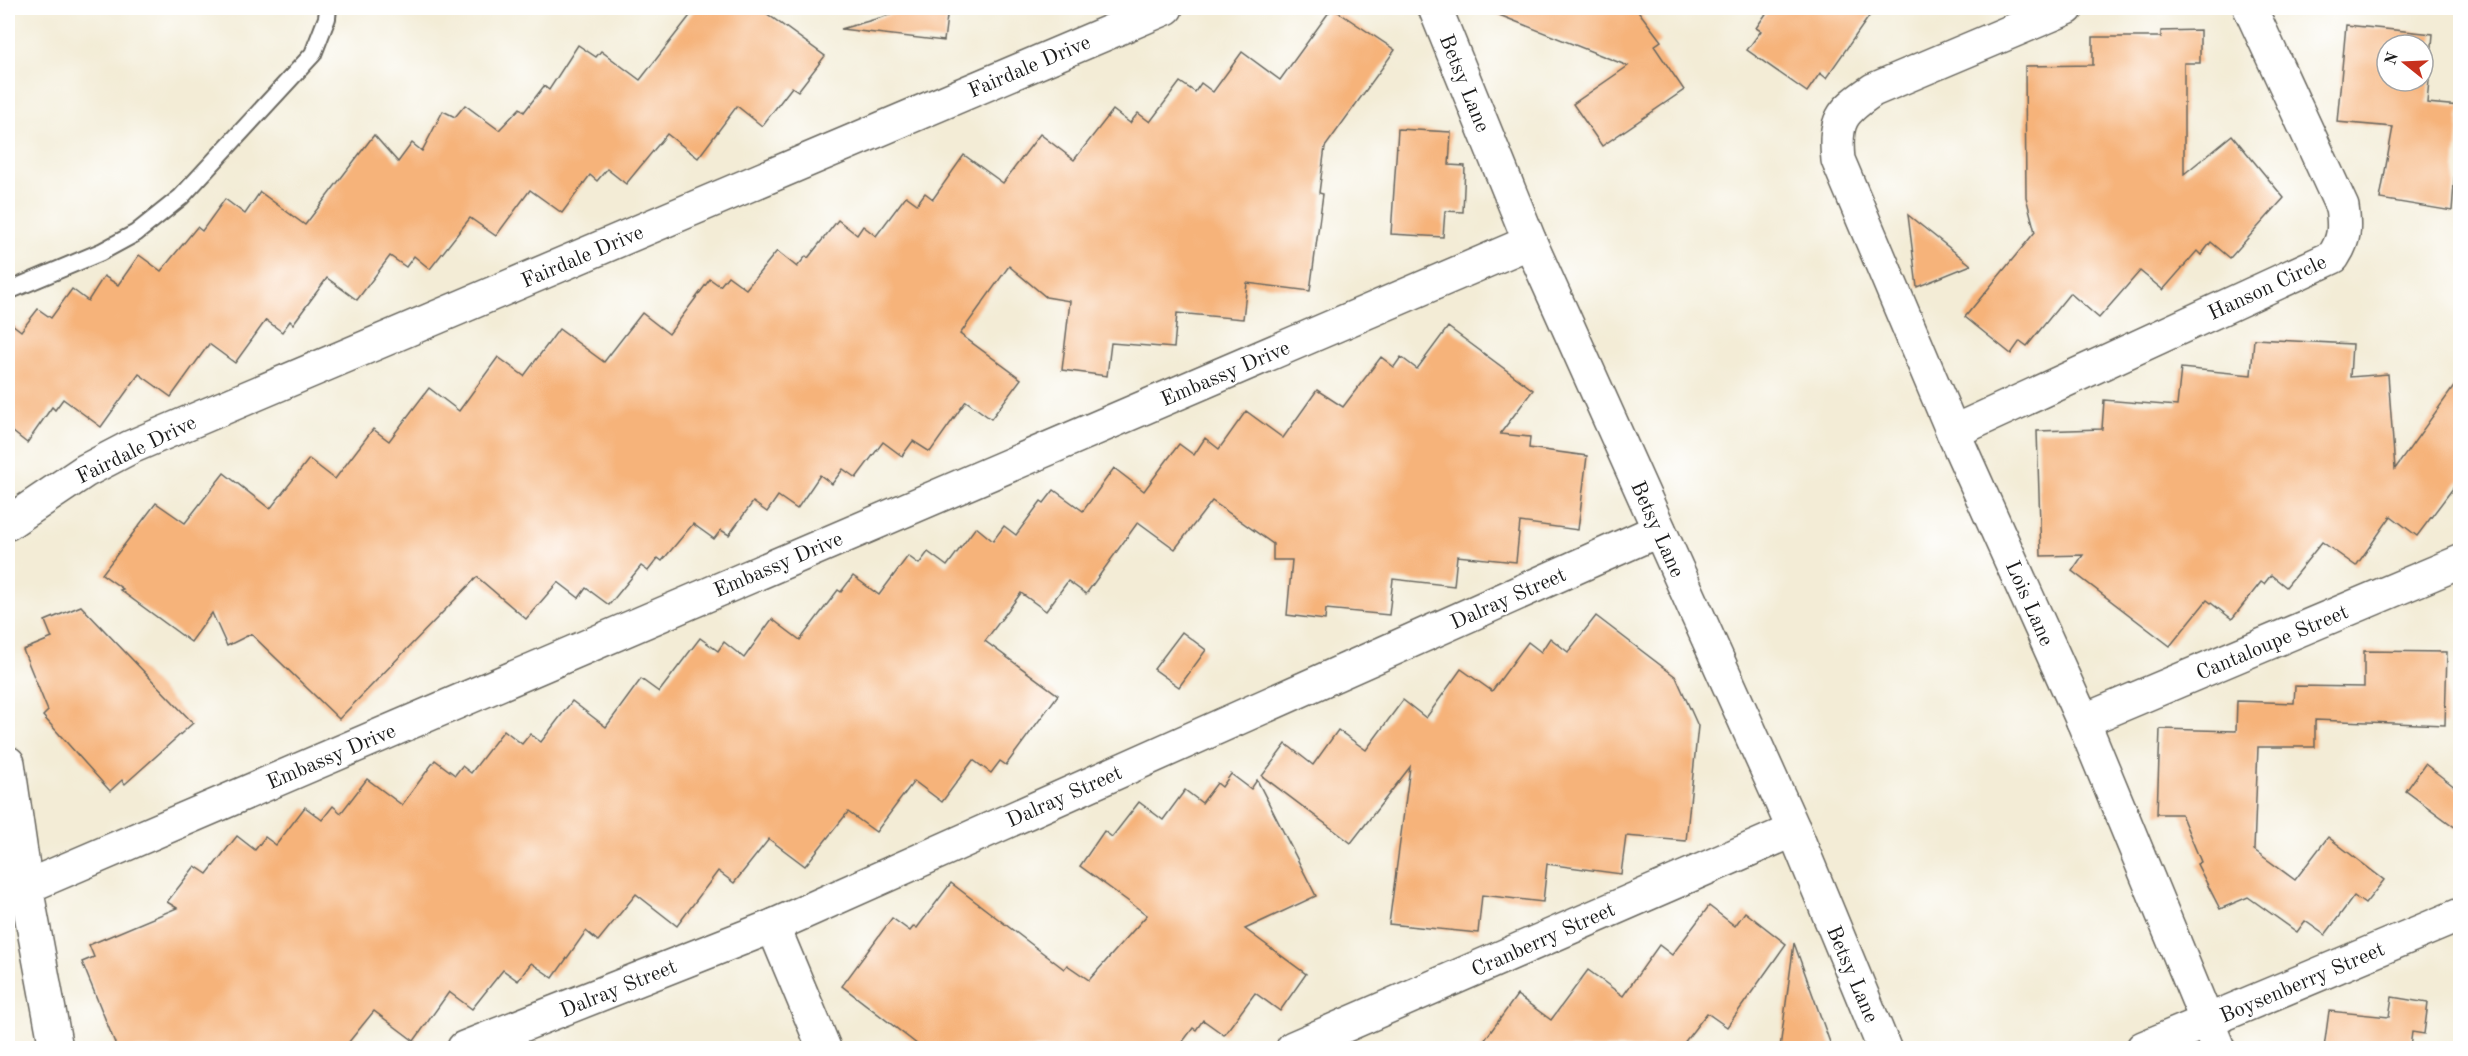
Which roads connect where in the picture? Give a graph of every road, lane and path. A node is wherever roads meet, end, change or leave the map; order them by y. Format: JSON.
{"nodes":[{"id":1,"x":328,"y":8,"type":"edge"},
{"id":2,"x":1166,"y":8,"type":"edge"},
{"id":3,"x":1435,"y":8,"type":"edge"},
{"id":4,"x":2067,"y":8,"type":"edge"},
{"id":5,"x":2250,"y":8,"type":"edge"},
{"id":6,"x":1530,"y":242,"type":"junction"},
{"id":7,"x":8,"y":291,"type":"edge"},
{"id":8,"x":1953,"y":432,"type":"junction"},
{"id":9,"x":8,"y":523,"type":"edge"},
{"id":10,"x":1659,"y":530,"type":"junction"},
{"id":11,"x":2460,"y":562,"type":"edge"},
{"id":12,"x":2083,"y":721,"type":"junction"},
{"id":13,"x":8,"y":763,"type":"edge"},
{"id":14,"x":1794,"y":831,"type":"junction"},
{"id":15,"x":26,"y":887,"type":"junction"},
{"id":16,"x":2460,"y":915,"type":"edge"},
{"id":17,"x":773,"y":926,"type":"junction"},
{"id":18,"x":2212,"y":1036,"type":"edge"},
{"id":19,"x":56,"y":1048,"type":"edge"},
{"id":20,"x":464,"y":1048,"type":"edge"},
{"id":21,"x":824,"y":1048,"type":"edge"},
{"id":22,"x":1293,"y":1048,"type":"edge"},
{"id":23,"x":1884,"y":1048,"type":"edge"},
{"id":24,"x":2143,"y":1048,"type":"edge"}],
"edges":[{"from":1,"to":7,"type":"lane"},
{"from":2,"to":9,"type":"street","name":"Fairdale Drive"},
{"from":3,"to":6,"type":"street","name":"Betsy Lane"},
{"from":4,"to":8,"type":"street","name":"Lois Lane"},
{"from":5,"to":8,"type":"street","name":"Hanson Circle"},
{"from":6,"to":10,"type":"street","name":"Betsy Lane"},
{"from":6,"to":15,"type":"street","name":"Embassy Drive"},
{"from":8,"to":12,"type":"street","name":"Lois Lane"},
{"from":10,"to":14,"type":"street","name":"Betsy Lane"},
{"from":10,"to":17,"type":"street","name":"Dalray Street"},
{"from":11,"to":12,"type":"street","name":"Cantaloupe Street"},
{"from":12,"to":18,"type":"street","name":"Lois Lane"},
{"from":13,"to":15,"type":"street"},
{"from":14,"to":22,"type":"street","name":"Cranberry Street"},
{"from":14,"to":23,"type":"street","name":"Betsy Lane"},
{"from":15,"to":19,"type":"street"},
{"from":16,"to":18,"type":"street","name":"Boysenberry Street"},
{"from":17,"to":20,"type":"street","name":"Dalray Street"},
{"from":17,"to":21,"type":"street"},
{"from":18,"to":24,"type":"street","name":"Boysenberry Street"}]}
